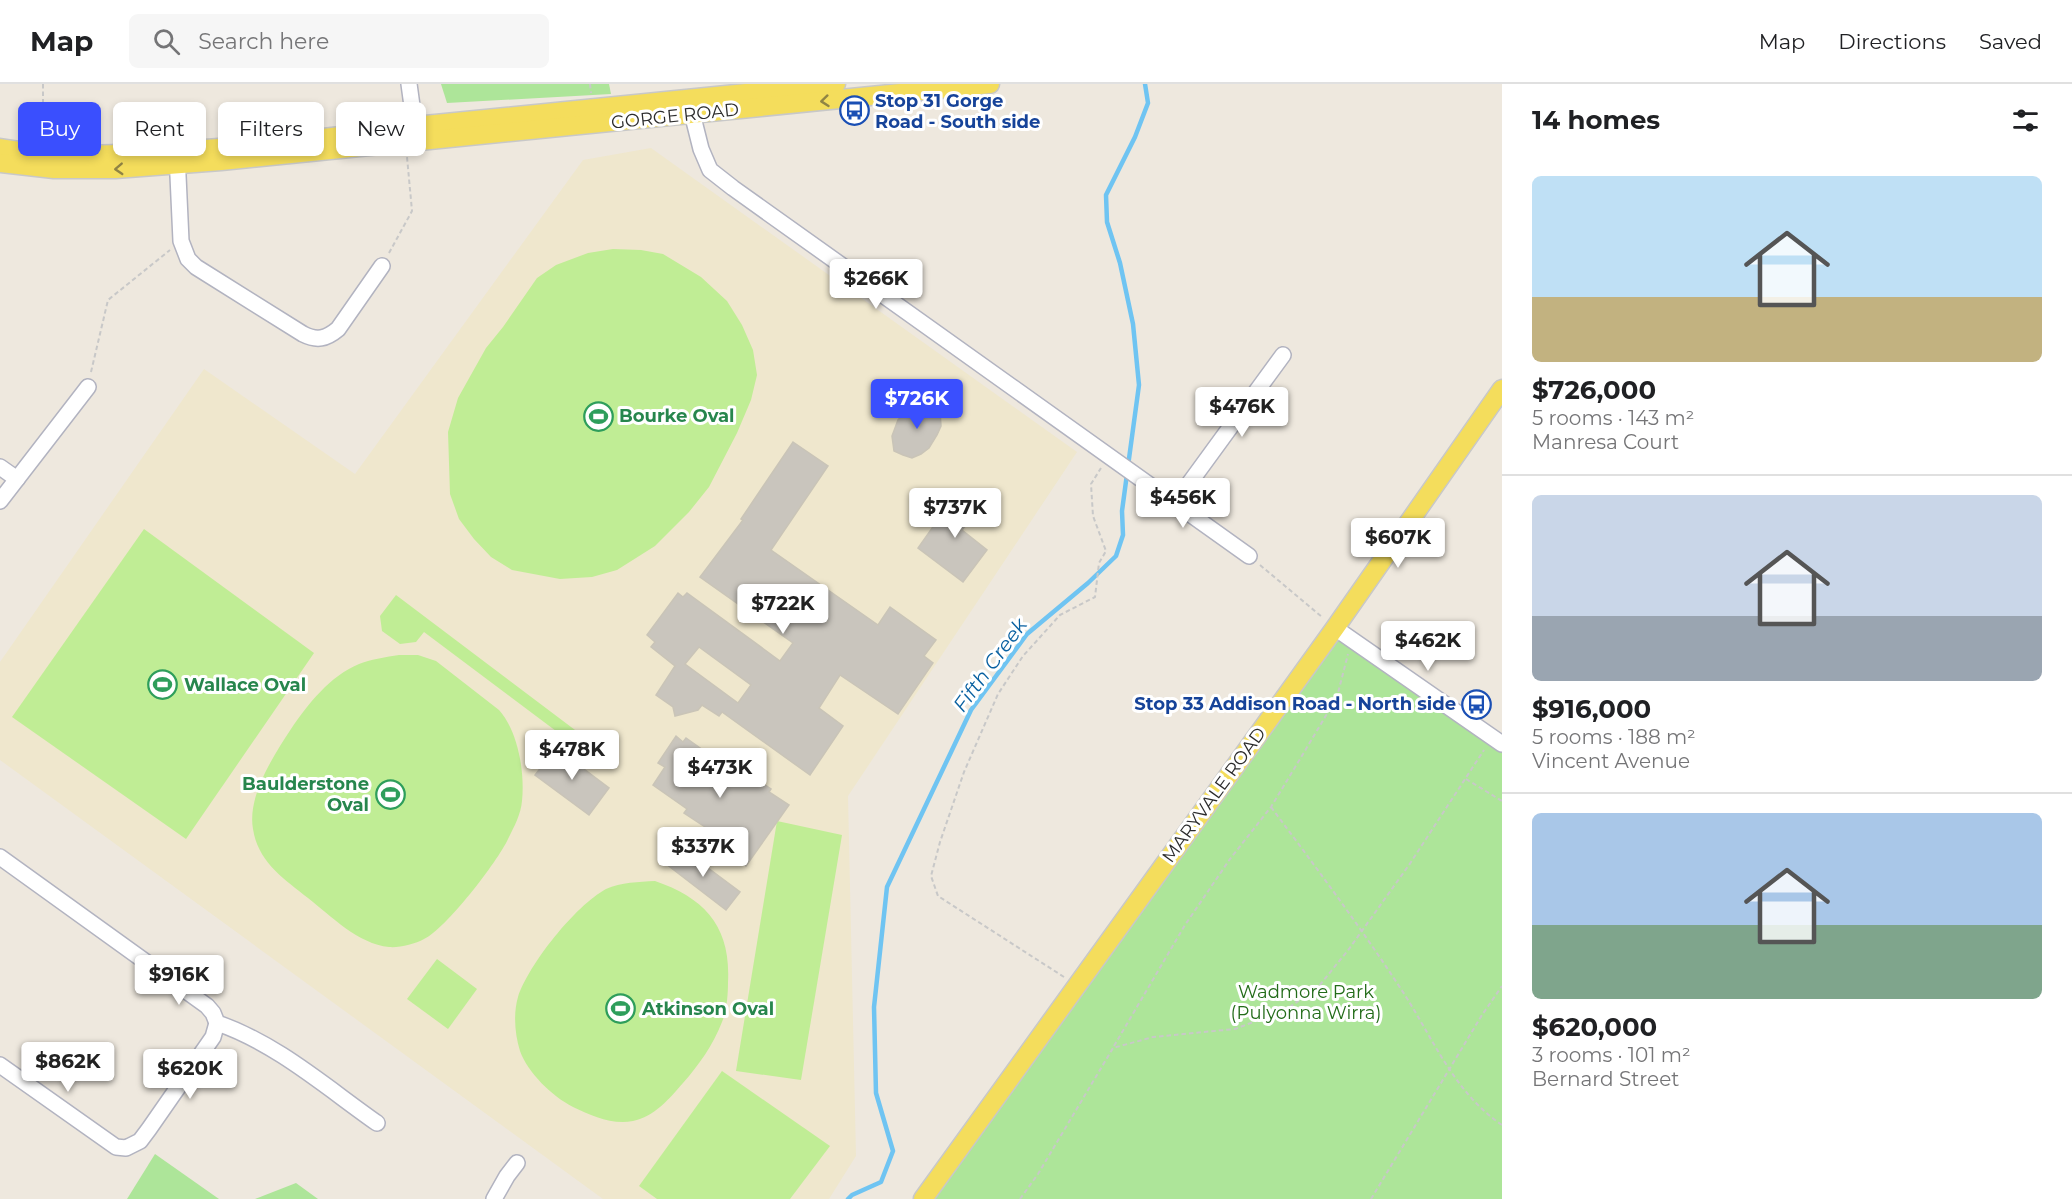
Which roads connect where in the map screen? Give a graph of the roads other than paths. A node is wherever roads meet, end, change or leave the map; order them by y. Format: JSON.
{"nodes":[{"id":1,"x":409,"y":84,"type":"edge"},
{"id":2,"x":836,"y":84,"type":"edge"},
{"id":3,"x":990,"y":84,"type":"edge"},
{"id":4,"x":945,"y":86,"type":"edge"},
{"id":5,"x":410,"y":102,"type":"edge"},
{"id":6,"x":690,"y":107,"type":"junction"},
{"id":7,"x":426,"y":135,"type":"edge"},
{"id":8,"x":336,"y":136,"type":"edge"},
{"id":9,"x":0,"y":148,"type":"edge"},
{"id":10,"x":177,"y":158,"type":"junction"},
{"id":11,"x":0,"y":163,"type":"edge"},
{"id":12,"x":382,"y":266,"type":"road end"},
{"id":13,"x":1283,"y":355,"type":"dead end"},
{"id":14,"x":88,"y":387,"type":"road end"},
{"id":15,"x":1502,"y":389,"type":"edge"},
{"id":16,"x":0,"y":467,"type":"edge"},
{"id":17,"x":17,"y":479,"type":"junction"},
{"id":18,"x":0,"y":501,"type":"edge"},
{"id":19,"x":1175,"y":502,"type":"junction"},
{"id":20,"x":1249,"y":556,"type":"road end"},
{"id":21,"x":1335,"y":628,"type":"junction"},
{"id":22,"x":1497,"y":740,"type":"edge"},
{"id":23,"x":0,"y":857,"type":"edge"},
{"id":24,"x":217,"y":1023,"type":"junction"},
{"id":25,"x":0,"y":1065,"type":"edge"},
{"id":26,"x":377,"y":1124,"type":"dead end"},
{"id":27,"x":517,"y":1163,"type":"dead end"},
{"id":28,"x":494,"y":1199,"type":"edge"},
{"id":29,"x":923,"y":1199,"type":"edge"}],
"edges":[{"from":1,"to":5,"type":"street"},
{"from":2,"to":6,"type":"main road","name":"GORGE ROAD"},
{"from":3,"to":4,"type":"main road","name":"GORGE ROAD"},
{"from":4,"to":6,"type":"main road","name":"GORGE ROAD","one_way":true},
{"from":6,"to":7,"type":"main road","name":"GORGE ROAD"},
{"from":6,"to":19,"type":"street"},
{"from":8,"to":10,"type":"main road","name":"GORGE ROAD"},
{"from":9,"to":10,"type":"main road","name":"GORGE ROAD"},
{"from":10,"to":11,"type":"main road","name":"GORGE ROAD","one_way":true},
{"from":10,"to":12,"type":"street"},
{"from":13,"to":19,"type":"street"},
{"from":14,"to":17,"type":"street"},
{"from":15,"to":21,"type":"main road","name":"MARYVALE ROAD"},
{"from":16,"to":17,"type":"street"},
{"from":17,"to":18,"type":"street"},
{"from":19,"to":20,"type":"street"},
{"from":21,"to":22,"type":"street"},
{"from":21,"to":29,"type":"main road","name":"MARYVALE ROAD"},
{"from":23,"to":24,"type":"street"},
{"from":24,"to":25,"type":"street"},
{"from":24,"to":26,"type":"street"},
{"from":27,"to":28,"type":"street"}]}
